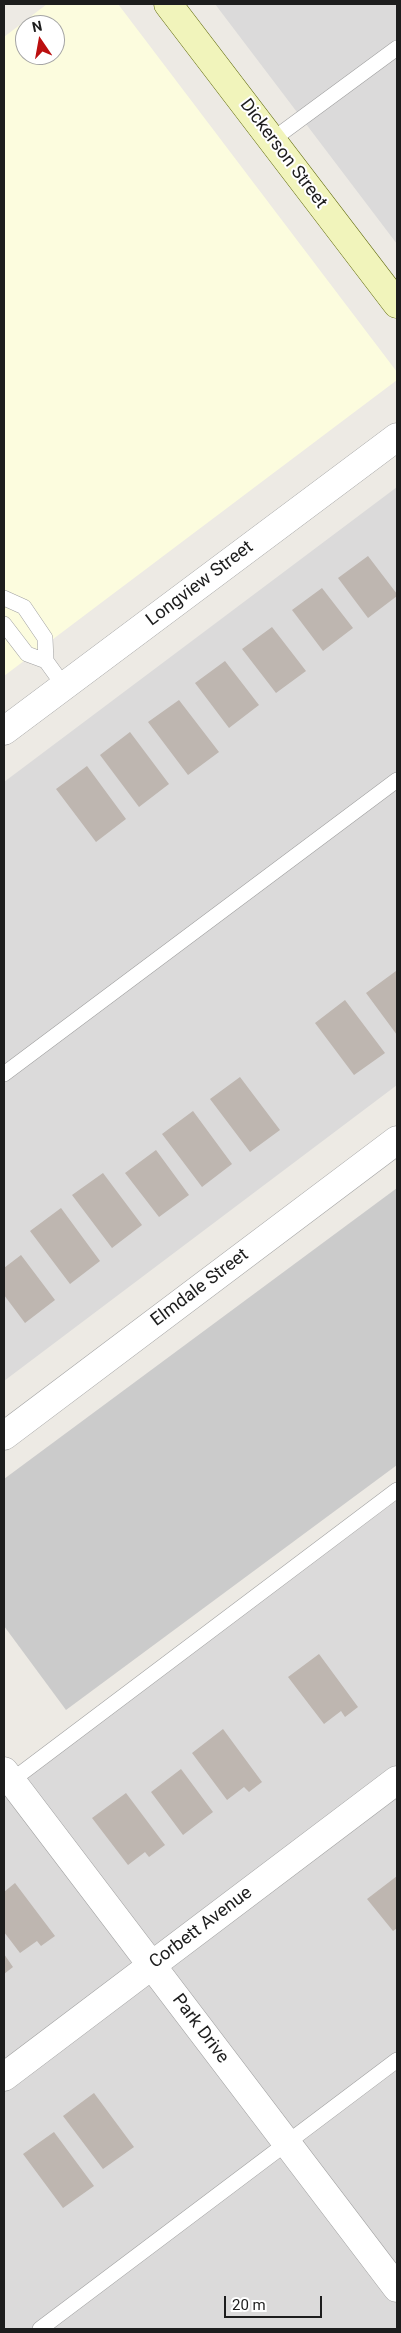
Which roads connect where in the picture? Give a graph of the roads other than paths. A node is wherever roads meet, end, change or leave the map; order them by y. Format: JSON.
{"nodes":[{"id":1,"x":168,"y":4,"type":"edge"},
{"id":2,"x":397,"y":48,"type":"edge"},
{"id":3,"x":272,"y":140,"type":"junction"},
{"id":4,"x":397,"y":304,"type":"edge"},
{"id":5,"x":397,"y":437,"type":"edge"},
{"id":6,"x":4,"y":598,"type":"edge"},
{"id":7,"x":4,"y":624,"type":"edge"},
{"id":8,"x":46,"y":661,"type":"junction"},
{"id":9,"x":64,"y":686,"type":"junction"},
{"id":10,"x":4,"y":731,"type":"edge"},
{"id":11,"x":397,"y":780,"type":"edge"},
{"id":12,"x":4,"y":1074,"type":"edge"},
{"id":13,"x":397,"y":1140,"type":"edge"},
{"id":14,"x":4,"y":1436,"type":"edge"},
{"id":15,"x":397,"y":1490,"type":"edge"},
{"id":16,"x":6,"y":1779,"type":"edge"},
{"id":17,"x":397,"y":1780,"type":"edge"},
{"id":18,"x":152,"y":1965,"type":"junction"},
{"id":19,"x":397,"y":2060,"type":"edge"},
{"id":20,"x":4,"y":2077,"type":"edge"},
{"id":21,"x":286,"y":2142,"type":"junction"},
{"id":22,"x":397,"y":2288,"type":"edge"},
{"id":23,"x":40,"y":2329,"type":"edge"}],
"edges":[{"from":1,"to":3,"type":"street","name":"Dickerson Street"},
{"from":2,"to":3,"type":"lane"},
{"from":3,"to":4,"type":"street","name":"Dickerson Street"},
{"from":5,"to":9,"type":"street","name":"Longview Street"},
{"from":6,"to":8,"type":"lane"},
{"from":7,"to":8,"type":"lane"},
{"from":8,"to":9,"type":"lane"},
{"from":9,"to":10,"type":"street","name":"Longview Street"},
{"from":11,"to":12,"type":"lane"},
{"from":13,"to":14,"type":"street","name":"Elmdale Street"},
{"from":15,"to":16,"type":"lane"},
{"from":16,"to":18,"type":"street","name":"Park Drive"},
{"from":17,"to":18,"type":"street","name":"Corbett Avenue"},
{"from":18,"to":20,"type":"street","name":"Corbett Avenue"},
{"from":18,"to":21,"type":"street","name":"Park Drive"},
{"from":19,"to":21,"type":"lane"},
{"from":21,"to":22,"type":"street","name":"Park Drive"},
{"from":21,"to":23,"type":"lane"}]}
